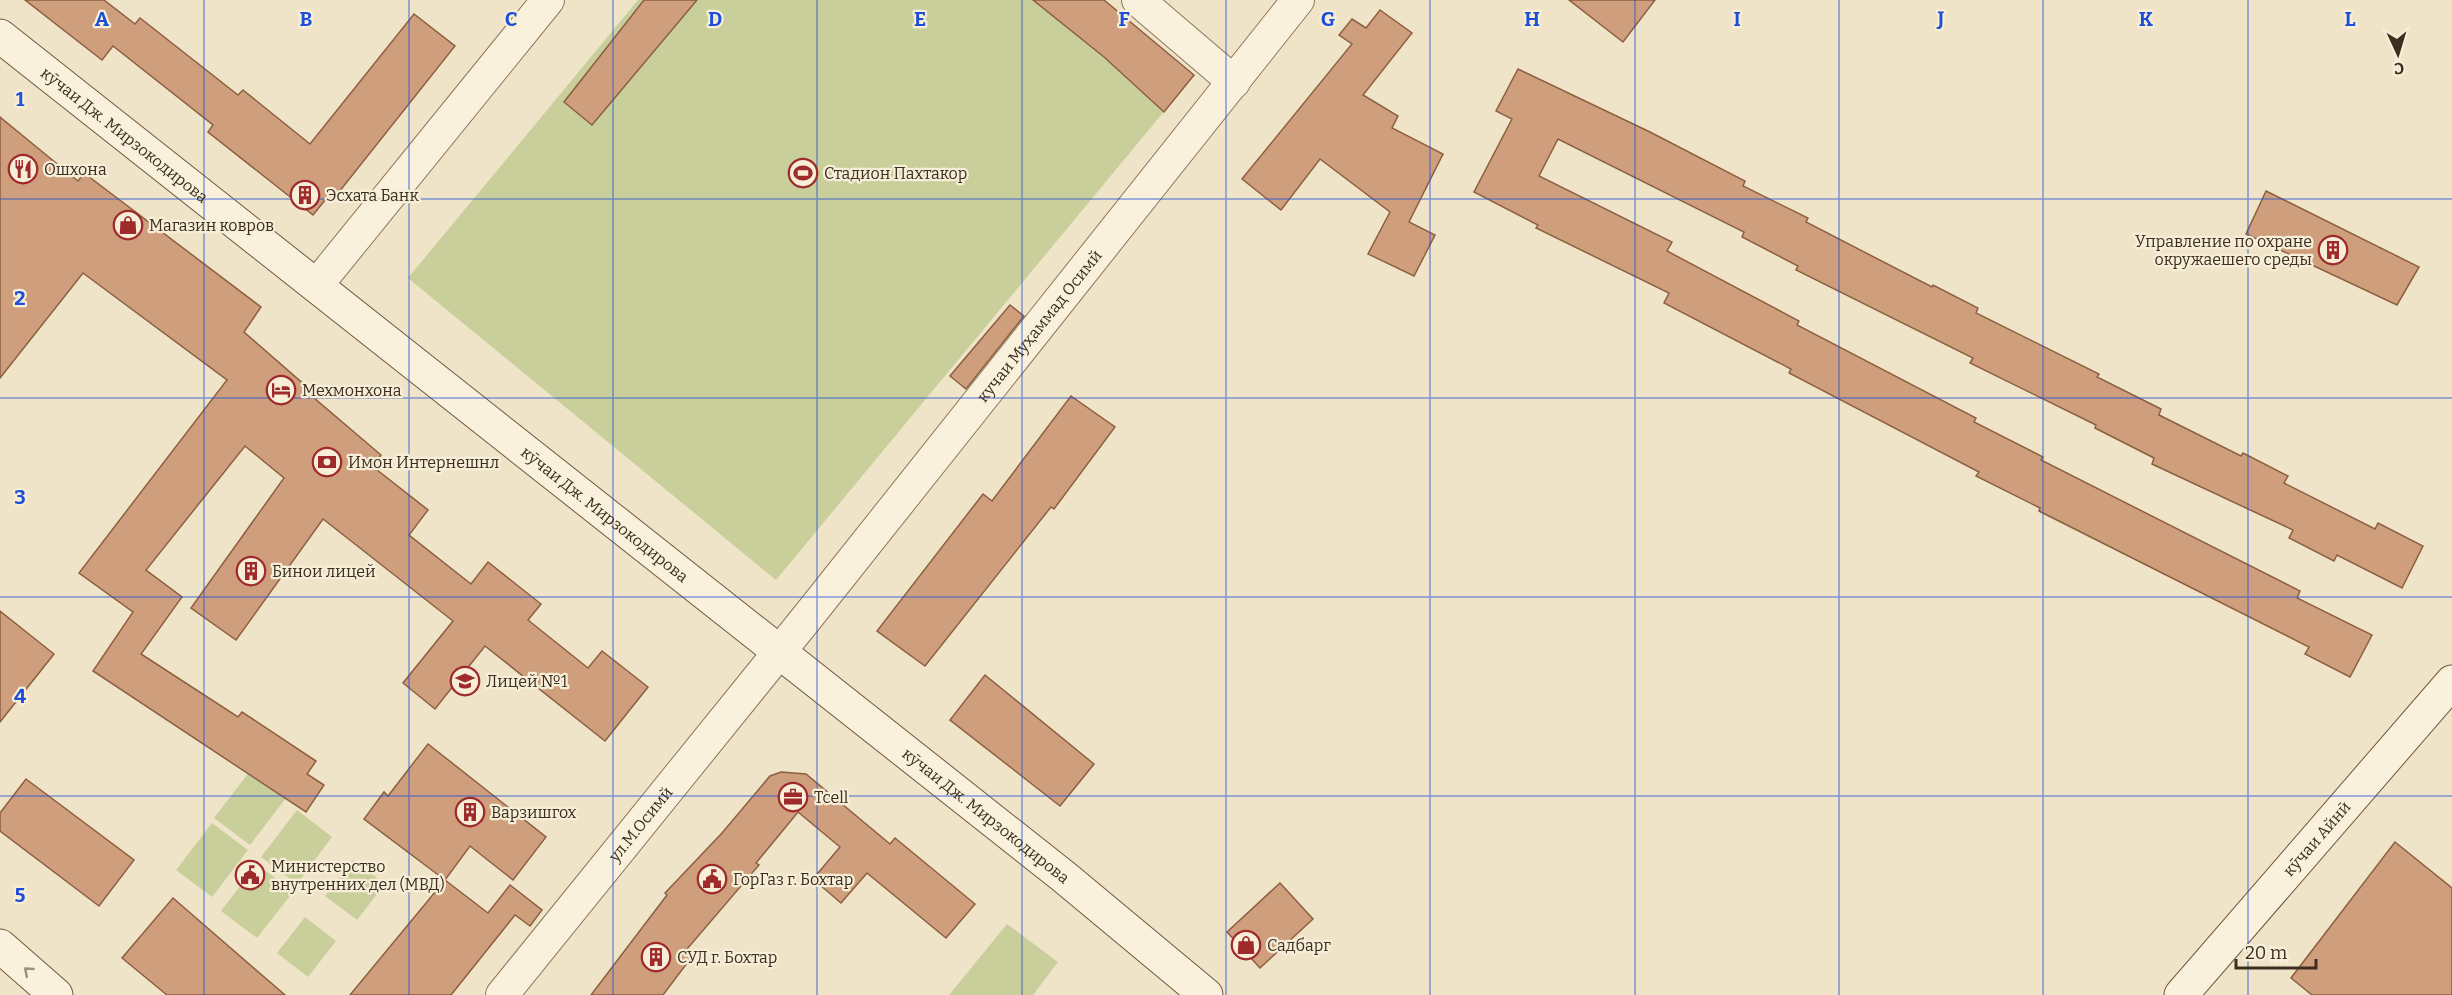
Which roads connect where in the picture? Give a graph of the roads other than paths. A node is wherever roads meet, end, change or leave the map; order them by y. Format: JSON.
{"nodes":[{"id":1,"x":548,"y":0,"type":"edge"},
{"id":2,"x":1138,"y":0,"type":"edge"},
{"id":3,"x":1298,"y":0,"type":"edge"},
{"id":4,"x":0,"y":36,"type":"edge"},
{"id":5,"x":1234,"y":82,"type":"junction"},
{"id":6,"x":316,"y":286,"type":"junction"},
{"id":7,"x":779,"y":650,"type":"junction"},
{"id":8,"x":2452,"y":682,"type":"edge"},
{"id":9,"x":0,"y":946,"type":"edge"},
{"id":10,"x":56,"y":995,"type":"edge"},
{"id":11,"x":502,"y":995,"type":"edge"},
{"id":12,"x":1206,"y":995,"type":"edge"},
{"id":13,"x":2181,"y":995,"type":"edge"}],
"edges":[{"from":1,"to":6,"type":"street"},
{"from":2,"to":5,"type":"street"},
{"from":3,"to":5,"type":"street","name":"кучаи Муҳаммад Осимй"},
{"from":4,"to":6,"type":"street","name":"кӯчаи Дж. Мирзокодирова"},
{"from":5,"to":7,"type":"street","name":"кучаи Муҳаммад Осимй"},
{"from":6,"to":7,"type":"street","name":"кӯчаи Дж. Мирзокодирова"},
{"from":7,"to":11,"type":"street","name":"ул.М.Осимй"},
{"from":7,"to":12,"type":"street","name":"кӯчаи Дж. Мирзокодирова"},
{"from":8,"to":13,"type":"street","name":"кӯчаи Айнӣ"},
{"from":10,"to":9,"type":"street","one_way":true}]}
